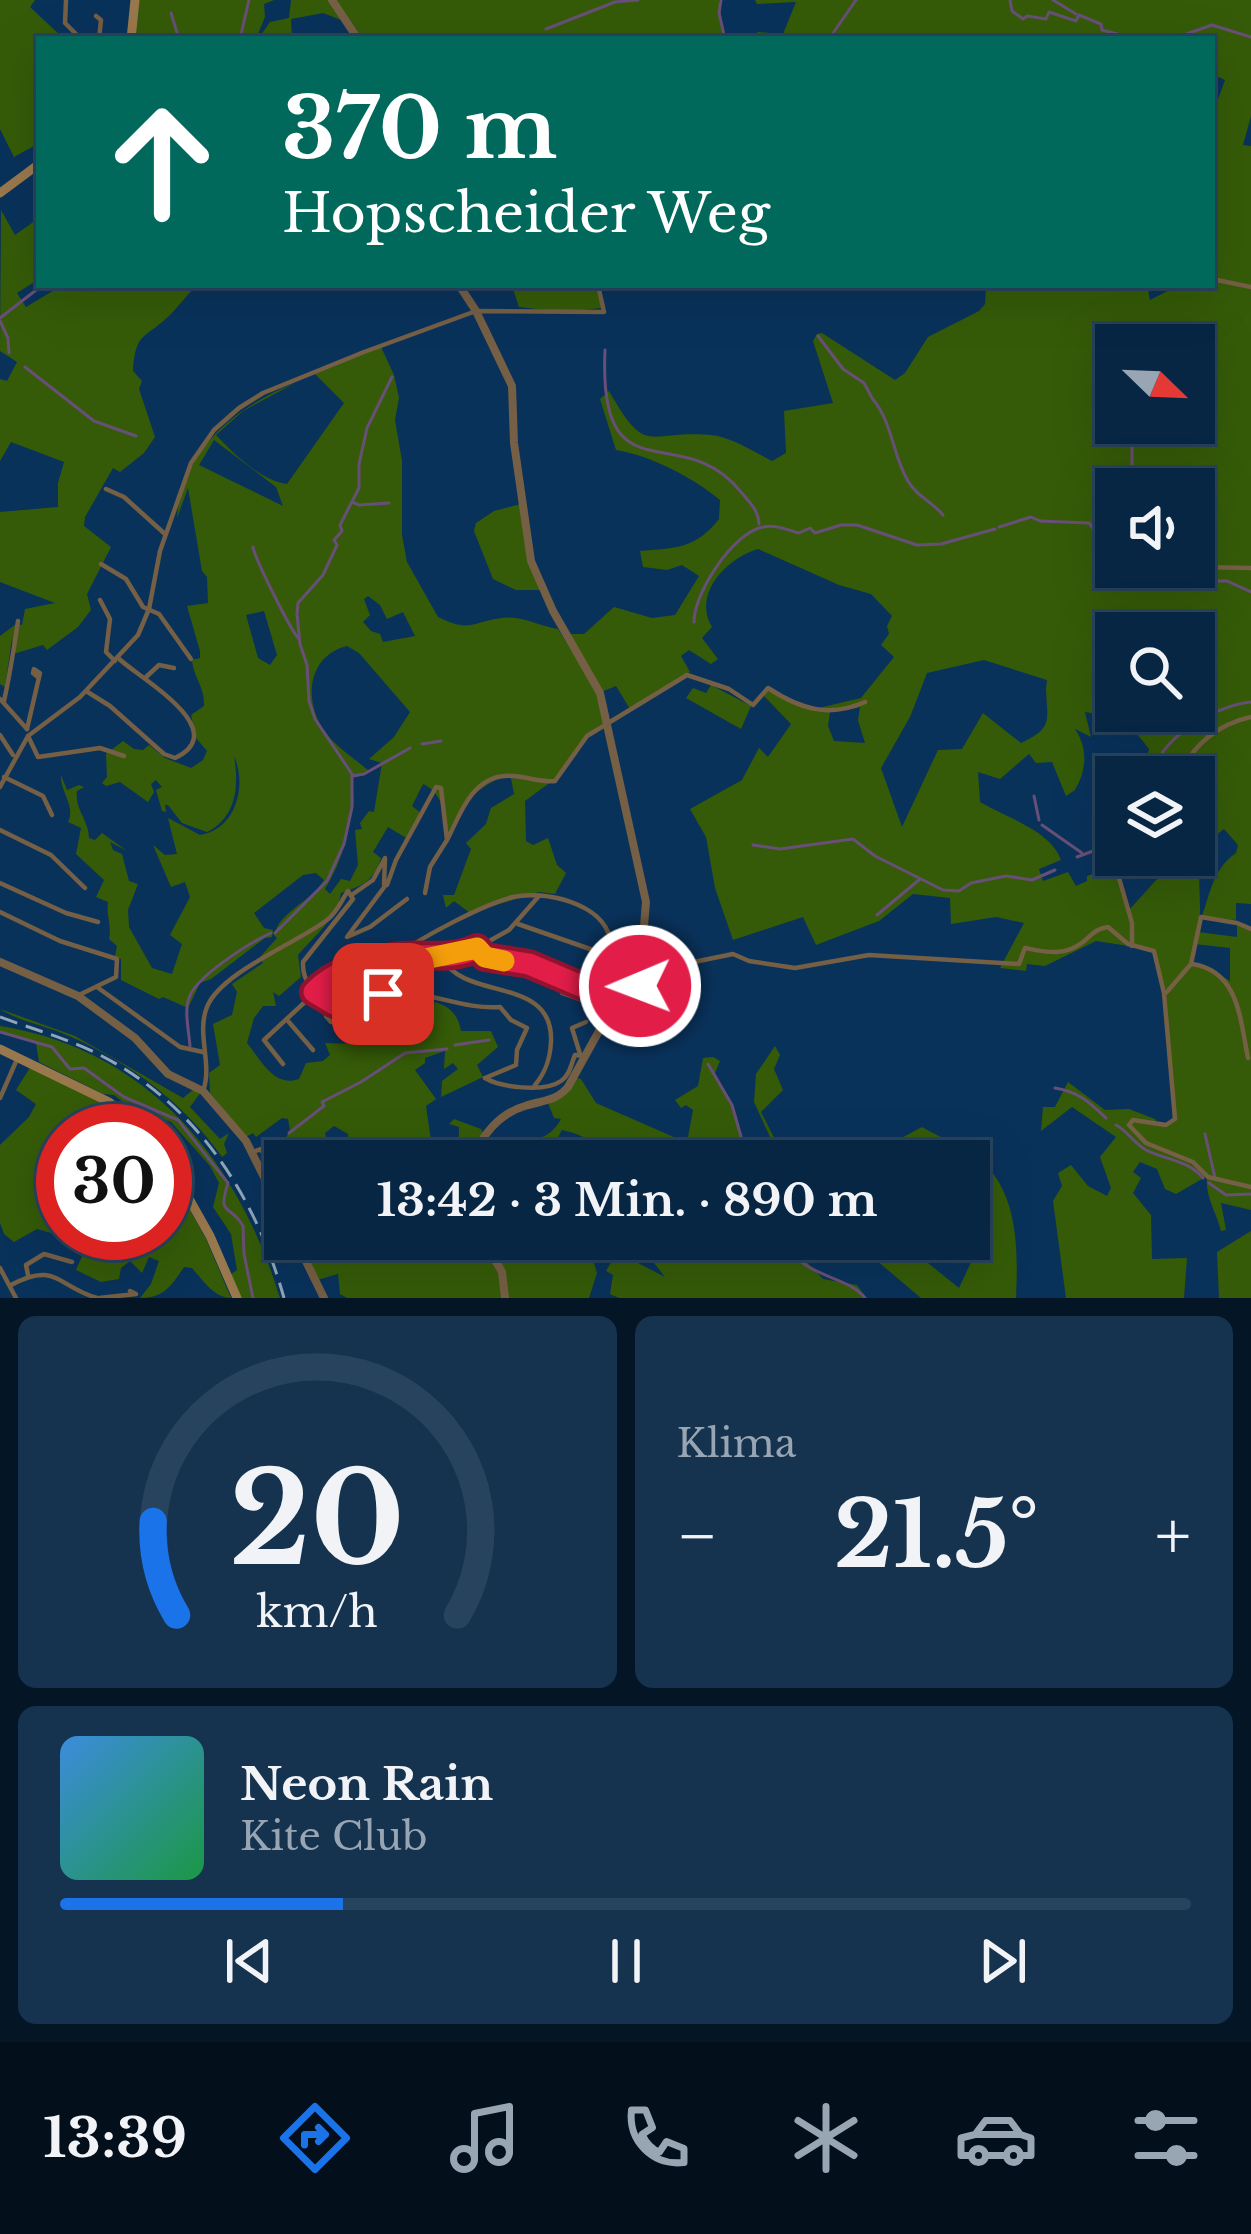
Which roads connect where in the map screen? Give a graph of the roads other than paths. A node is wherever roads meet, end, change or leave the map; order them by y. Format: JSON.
{"nodes":[{"id":1,"x":66,"y":0,"type":"edge"},
{"id":2,"x":135,"y":0,"type":"edge"},
{"id":3,"x":332,"y":0,"type":"edge"},
{"id":4,"x":95,"y":16,"type":"dead end"},
{"id":5,"x":78,"y":36,"type":"edge"},
{"id":6,"x":99,"y":36,"type":"edge"},
{"id":7,"x":131,"y":36,"type":"edge"},
{"id":8,"x":356,"y":36,"type":"edge"},
{"id":9,"x":36,"y":166,"type":"edge"},
{"id":10,"x":0,"y":193,"type":"edge"},
{"id":11,"x":1215,"y":280,"type":"edge"},
{"id":12,"x":1251,"y":287,"type":"edge"},
{"id":13,"x":461,"y":288,"type":"edge"},
{"id":14,"x":599,"y":288,"type":"edge"},
{"id":15,"x":476,"y":311,"type":"junction"},
{"id":16,"x":106,"y":489,"type":"dead end"},
{"id":17,"x":165,"y":534,"type":"junction"},
{"id":18,"x":101,"y":564,"type":"dead end"},
{"id":19,"x":1215,"y":567,"type":"edge"},
{"id":20,"x":1251,"y":568,"type":"edge"},
{"id":21,"x":100,"y":600,"type":"dead end"},
{"id":22,"x":149,"y":609,"type":"junction"},
{"id":23,"x":18,"y":621,"type":"dead end"},
{"id":24,"x":191,"y":659,"type":"dead end"},
{"id":25,"x":117,"y":660,"type":"junction"},
{"id":26,"x":174,"y":668,"type":"dead end"},
{"id":27,"x":39,"y":678,"type":"dead end"},
{"id":28,"x":145,"y":678,"type":"junction"},
{"id":29,"x":86,"y":691,"type":"junction"},
{"id":30,"x":2,"y":700,"type":"edge"},
{"id":31,"x":865,"y":702,"type":"dead end"},
{"id":32,"x":1251,"y":717,"type":"edge"},
{"id":33,"x":607,"y":725,"type":"junction"},
{"id":34,"x":28,"y":733,"type":"junction"},
{"id":35,"x":0,"y":735,"type":"edge"},
{"id":36,"x":15,"y":756,"type":"junction"},
{"id":37,"x":1189,"y":756,"type":"edge"},
{"id":38,"x":124,"y":757,"type":"dead end"},
{"id":39,"x":4,"y":777,"type":"junction"},
{"id":40,"x":0,"y":787,"type":"edge"},
{"id":41,"x":52,"y":815,"type":"dead end"},
{"id":42,"x":0,"y":830,"type":"edge"},
{"id":43,"x":447,"y":840,"type":"junction"},
{"id":44,"x":1119,"y":876,"type":"edge"},
{"id":45,"x":0,"y":884,"type":"edge"},
{"id":46,"x":386,"y":886,"type":"junction"},
{"id":47,"x":86,"y":888,"type":"dead end"},
{"id":48,"x":425,"y":893,"type":"dead end"},
{"id":49,"x":539,"y":896,"type":"junction"},
{"id":50,"x":353,"y":897,"type":"junction"},
{"id":51,"x":406,"y":899,"type":"dead end"},
{"id":52,"x":0,"y":912,"type":"edge"},
{"id":53,"x":98,"y":922,"type":"dead end"},
{"id":54,"x":516,"y":922,"type":"junction"},
{"id":55,"x":1251,"y":929,"type":"edge"},
{"id":56,"x":1132,"y":946,"type":"junction"},
{"id":57,"x":477,"y":948,"type":"junction"},
{"id":58,"x":610,"y":951,"type":"junction"},
{"id":59,"x":395,"y":956,"type":"junction"},
{"id":60,"x":442,"y":958,"type":"junction"},
{"id":61,"x":0,"y":962,"type":"edge"},
{"id":62,"x":1191,"y":964,"type":"junction"},
{"id":63,"x":567,"y":981,"type":"junction"},
{"id":64,"x":604,"y":981,"type":"junction"},
{"id":65,"x":625,"y":986,"type":"junction"},
{"id":66,"x":97,"y":987,"type":"junction"},
{"id":67,"x":314,"y":992,"type":"junction"},
{"id":68,"x":1164,"y":993,"type":"junction"},
{"id":69,"x":78,"y":996,"type":"junction"},
{"id":70,"x":582,"y":1000,"type":"dead end"},
{"id":71,"x":328,"y":1003,"type":"junction"},
{"id":72,"x":288,"y":1021,"type":"junction"},
{"id":73,"x":586,"y":1022,"type":"dead end"},
{"id":74,"x":390,"y":1030,"type":"dead end"},
{"id":75,"x":0,"y":1049,"type":"edge"},
{"id":76,"x":313,"y":1050,"type":"dead end"},
{"id":77,"x":205,"y":1052,"type":"junction"},
{"id":78,"x":582,"y":1055,"type":"junction"},
{"id":79,"x":18,"y":1057,"type":"junction"},
{"id":80,"x":1248,"y":1058,"type":"dead end"},
{"id":81,"x":283,"y":1064,"type":"dead end"},
{"id":82,"x":536,"y":1085,"type":"junction"},
{"id":83,"x":203,"y":1090,"type":"junction"},
{"id":84,"x":0,"y":1098,"type":"edge"},
{"id":85,"x":112,"y":1104,"type":"edge"},
{"id":86,"x":482,"y":1140,"type":"edge"},
{"id":87,"x":264,"y":1148,"type":"edge"},
{"id":88,"x":256,"y":1151,"type":"junction"},
{"id":89,"x":264,"y":1154,"type":"edge"},
{"id":90,"x":264,"y":1170,"type":"edge"},
{"id":91,"x":1251,"y":1187,"type":"edge"},
{"id":92,"x":192,"y":1204,"type":"edge"},
{"id":93,"x":305,"y":1260,"type":"edge"},
{"id":94,"x":495,"y":1260,"type":"edge"},
{"id":95,"x":72,"y":1262,"type":"dead end"},
{"id":96,"x":0,"y":1268,"type":"edge"},
{"id":97,"x":28,"y":1275,"type":"junction"},
{"id":98,"x":11,"y":1285,"type":"junction"},
{"id":99,"x":128,"y":1292,"type":"dead end"},
{"id":100,"x":16,"y":1298,"type":"edge"},
{"id":101,"x":98,"y":1298,"type":"edge"},
{"id":102,"x":237,"y":1298,"type":"edge"},
{"id":103,"x":324,"y":1298,"type":"edge"},
{"id":104,"x":505,"y":1298,"type":"edge"}],
"edges":[{"from":1,"to":5,"type":"street"},
{"from":2,"to":7,"type":"main road"},
{"from":3,"to":8,"type":"street"},
{"from":4,"to":6,"type":"street"},
{"from":9,"to":10,"type":"main road"},
{"from":11,"to":12,"type":"street"},
{"from":13,"to":15,"type":"street"},
{"from":14,"to":15,"type":"street"},
{"from":15,"to":17,"type":"street"},
{"from":15,"to":33,"type":"street"},
{"from":16,"to":17,"type":"street"},
{"from":17,"to":22,"type":"street"},
{"from":18,"to":22,"type":"street"},
{"from":19,"to":20,"type":"street"},
{"from":21,"to":25,"type":"street"},
{"from":22,"to":24,"type":"street"},
{"from":22,"to":25,"type":"street"},
{"from":23,"to":30,"type":"street"},
{"from":25,"to":28,"type":"street"},
{"from":25,"to":29,"type":"street"},
{"from":26,"to":28,"type":"street"},
{"from":27,"to":34,"type":"street"},
{"from":28,"to":29,"type":"street"},
{"from":29,"to":34,"type":"street"},
{"from":30,"to":34,"type":"street"},
{"from":31,"to":33,"type":"street"},
{"from":32,"to":37,"type":"street"},
{"from":33,"to":43,"type":"street"},
{"from":33,"to":65,"type":"street"},
{"from":34,"to":36,"type":"street"},
{"from":34,"to":38,"type":"street"},
{"from":35,"to":36,"type":"street"},
{"from":36,"to":39,"type":"street"},
{"from":39,"to":40,"type":"street"},
{"from":39,"to":41,"type":"street"},
{"from":42,"to":47,"type":"street"},
{"from":43,"to":46,"type":"street"},
{"from":43,"to":48,"type":"street"},
{"from":44,"to":56,"type":"street"},
{"from":45,"to":53,"type":"street"},
{"from":46,"to":50,"type":"street"},
{"from":46,"to":51,"type":"street"},
{"from":49,"to":54,"type":"street"},
{"from":49,"to":58,"type":"street"},
{"from":49,"to":59,"type":"street"},
{"from":50,"to":67,"type":"street"},
{"from":50,"to":77,"type":"street"},
{"from":52,"to":66,"type":"street"},
{"from":54,"to":57,"type":"street"},
{"from":54,"to":58,"type":"street"},
{"from":55,"to":62,"type":"street"},
{"from":56,"to":65,"type":"street"},
{"from":56,"to":68,"type":"street"},
{"from":57,"to":60,"type":"street"},
{"from":57,"to":63,"type":"street"},
{"from":58,"to":64,"type":"street"},
{"from":59,"to":60,"type":"street"},
{"from":59,"to":67,"type":"street"},
{"from":60,"to":82,"type":"street"},
{"from":61,"to":69,"type":"street"},
{"from":62,"to":68,"type":"street"},
{"from":62,"to":80,"type":"street"},
{"from":63,"to":64,"type":"street"},
{"from":63,"to":70,"type":"street"},
{"from":64,"to":65,"type":"street"},
{"from":65,"to":78,"type":"street"},
{"from":66,"to":69,"type":"street"},
{"from":66,"to":77,"type":"street"},
{"from":67,"to":71,"type":"street"},
{"from":67,"to":72,"type":"street"},
{"from":68,"to":91,"type":"street"},
{"from":69,"to":83,"type":"street"},
{"from":71,"to":74,"type":"street"},
{"from":71,"to":82,"type":"street"},
{"from":72,"to":76,"type":"street"},
{"from":72,"to":81,"type":"street"},
{"from":73,"to":78,"type":"street"},
{"from":75,"to":79,"type":"main road"},
{"from":77,"to":83,"type":"street"},
{"from":78,"to":82,"type":"street"},
{"from":78,"to":86,"type":"street"},
{"from":79,"to":84,"type":"street"},
{"from":79,"to":85,"type":"main road"},
{"from":83,"to":88,"type":"street"},
{"from":87,"to":88,"type":"street"},
{"from":88,"to":89,"type":"street"},
{"from":88,"to":90,"type":"street"},
{"from":92,"to":102,"type":"main road"},
{"from":93,"to":103,"type":"street"},
{"from":94,"to":104,"type":"street"},
{"from":95,"to":97,"type":"street"},
{"from":96,"to":98,"type":"street"},
{"from":97,"to":98,"type":"street"},
{"from":97,"to":101,"type":"street"},
{"from":98,"to":100,"type":"street"},
{"from":99,"to":101,"type":"street"}]}
